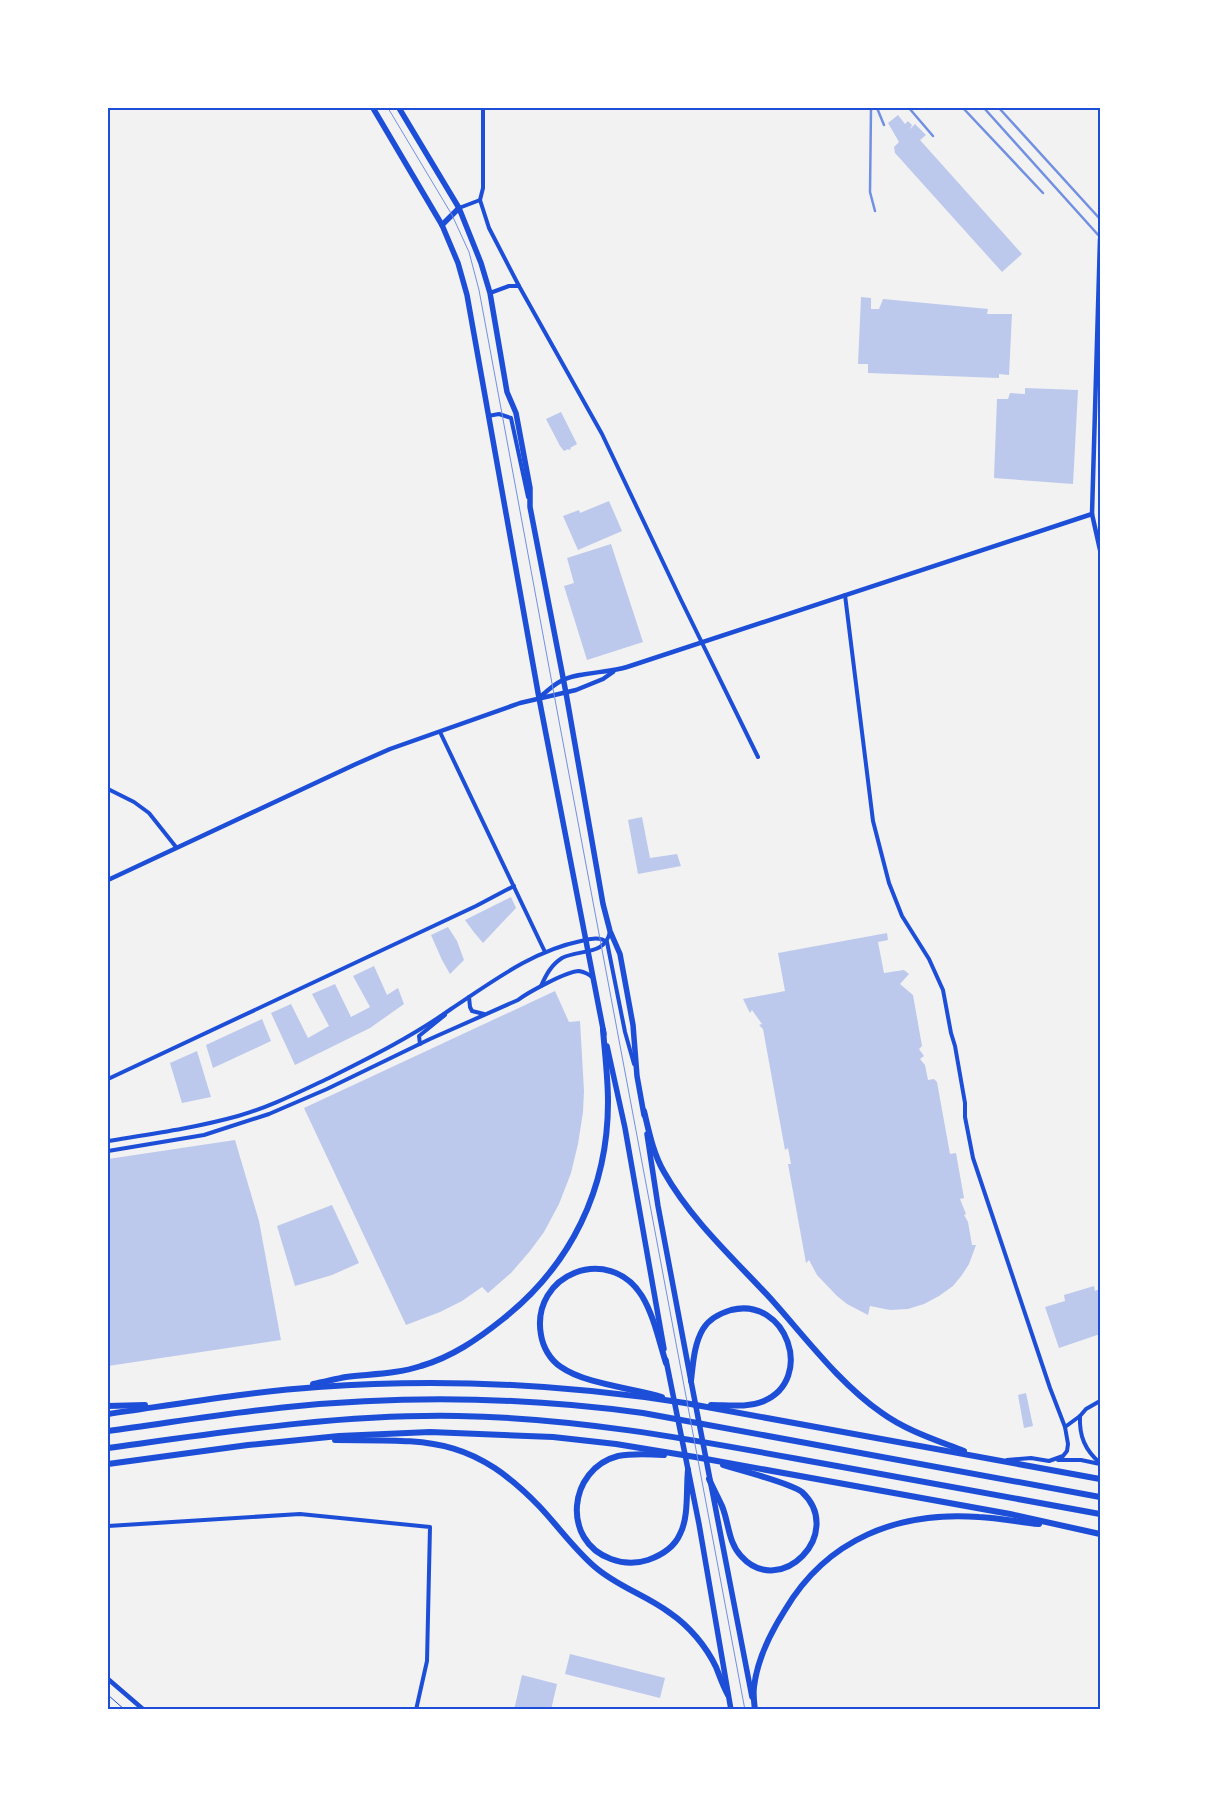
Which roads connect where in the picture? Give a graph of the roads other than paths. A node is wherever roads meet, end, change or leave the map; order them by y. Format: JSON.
{"nodes":[{"id":1,"x":373,"y":108,"type":"edge"},
{"id":2,"x":399,"y":108,"type":"edge"},
{"id":3,"x":483,"y":108,"type":"edge"},
{"id":4,"x":480,"y":200,"type":"junction"},
{"id":5,"x":459,"y":208,"type":"junction"},
{"id":6,"x":442,"y":225,"type":"junction"},
{"id":7,"x":1100,"y":239,"type":"edge"},
{"id":8,"x":518,"y":286,"type":"junction"},
{"id":9,"x":490,"y":293,"type":"junction"},
{"id":10,"x":488,"y":416,"type":"junction"},
{"id":11,"x":530,"y":507,"type":"junction"},
{"id":12,"x":1092,"y":514,"type":"junction"},
{"id":13,"x":1100,"y":550,"type":"edge"},
{"id":14,"x":845,"y":595,"type":"junction"},
{"id":15,"x":702,"y":642,"type":"junction"},
{"id":16,"x":614,"y":671,"type":"junction"},
{"id":17,"x":563,"y":680,"type":"junction"},
{"id":18,"x":566,"y":693,"type":"junction"},
{"id":19,"x":539,"y":698,"type":"junction"},
{"id":20,"x":440,"y":732,"type":"junction"},
{"id":21,"x":758,"y":757,"type":"dead end"},
{"id":22,"x":108,"y":789,"type":"edge"},
{"id":23,"x":176,"y":848,"type":"junction"},
{"id":24,"x":108,"y":880,"type":"edge"},
{"id":25,"x":514,"y":886,"type":"junction"},
{"id":26,"x":610,"y":932,"type":"junction"},
{"id":27,"x":586,"y":940,"type":"junction"},
{"id":28,"x":607,"y":942,"type":"junction"},
{"id":29,"x":545,"y":952,"type":"junction"},
{"id":30,"x":588,"y":952,"type":"junction"},
{"id":31,"x":593,"y":978,"type":"junction"},
{"id":32,"x":541,"y":986,"type":"junction"},
{"id":33,"x":469,"y":997,"type":"junction"},
{"id":34,"x":450,"y":1010,"type":"junction"},
{"id":35,"x":488,"y":1014,"type":"junction"},
{"id":36,"x":603,"y":1030,"type":"junction"},
{"id":37,"x":420,"y":1044,"type":"junction"},
{"id":38,"x":637,"y":1076,"type":"junction"},
{"id":39,"x":108,"y":1079,"type":"edge"},
{"id":40,"x":644,"y":1111,"type":"junction"},
{"id":41,"x":108,"y":1141,"type":"edge"},
{"id":42,"x":108,"y":1150,"type":"edge"},
{"id":43,"x":666,"y":1363,"type":"junction"},
{"id":44,"x":690,"y":1381,"type":"junction"},
{"id":45,"x":277,"y":1391,"type":"junction"},
{"id":46,"x":639,"y":1393,"type":"junction"},
{"id":47,"x":1100,"y":1401,"type":"edge"},
{"id":48,"x":179,"y":1404,"type":"junction"},
{"id":49,"x":108,"y":1406,"type":"edge"},
{"id":50,"x":730,"y":1408,"type":"junction"},
{"id":51,"x":108,"y":1414,"type":"edge"},
{"id":52,"x":1080,"y":1416,"type":"junction"},
{"id":53,"x":1065,"y":1427,"type":"junction"},
{"id":54,"x":108,"y":1431,"type":"edge"},
{"id":55,"x":296,"y":1439,"type":"junction"},
{"id":56,"x":108,"y":1448,"type":"edge"},
{"id":57,"x":650,"y":1452,"type":"junction"},
{"id":58,"x":979,"y":1457,"type":"junction"},
{"id":59,"x":1056,"y":1460,"type":"junction"},
{"id":60,"x":998,"y":1461,"type":"junction"},
{"id":61,"x":1100,"y":1463,"type":"edge"},
{"id":62,"x":108,"y":1464,"type":"edge"},
{"id":63,"x":741,"y":1468,"type":"junction"},
{"id":64,"x":688,"y":1470,"type":"junction"},
{"id":65,"x":709,"y":1479,"type":"junction"},
{"id":66,"x":1100,"y":1479,"type":"edge"},
{"id":67,"x":1100,"y":1497,"type":"edge"},
{"id":68,"x":1100,"y":1514,"type":"edge"},
{"id":69,"x":108,"y":1526,"type":"edge"},
{"id":70,"x":1067,"y":1527,"type":"junction"},
{"id":71,"x":1100,"y":1534,"type":"edge"},
{"id":72,"x":108,"y":1679,"type":"edge"},
{"id":73,"x":728,"y":1695,"type":"junction"},
{"id":74,"x":144,"y":1710,"type":"edge"},
{"id":75,"x":416,"y":1710,"type":"edge"},
{"id":76,"x":731,"y":1710,"type":"edge"},
{"id":77,"x":754,"y":1710,"type":"edge"}],
"edges":[{"from":1,"to":6,"type":"main road"},
{"from":2,"to":5,"type":"main road"},
{"from":3,"to":4,"type":"street"},
{"from":4,"to":5,"type":"street"},
{"from":4,"to":8,"type":"street"},
{"from":5,"to":6,"type":"main road"},
{"from":5,"to":9,"type":"main road"},
{"from":6,"to":10,"type":"main road"},
{"from":7,"to":12,"type":"street"},
{"from":8,"to":9,"type":"street"},
{"from":8,"to":15,"type":"street"},
{"from":9,"to":11,"type":"main road"},
{"from":10,"to":11,"type":"street"},
{"from":10,"to":19,"type":"main road"},
{"from":11,"to":17,"type":"main road"},
{"from":12,"to":13,"type":"street"},
{"from":12,"to":14,"type":"street"},
{"from":14,"to":15,"type":"street"},
{"from":14,"to":53,"type":"street"},
{"from":15,"to":16,"type":"street"},
{"from":15,"to":21,"type":"street"},
{"from":16,"to":17,"type":"street"},
{"from":16,"to":18,"type":"street"},
{"from":17,"to":18,"type":"main road"},
{"from":17,"to":19,"type":"street"},
{"from":18,"to":19,"type":"street"},
{"from":18,"to":26,"type":"main road"},
{"from":19,"to":20,"type":"street"},
{"from":19,"to":27,"type":"main road"},
{"from":20,"to":23,"type":"street"},
{"from":20,"to":25,"type":"street"},
{"from":22,"to":23,"type":"street"},
{"from":23,"to":24,"type":"street"},
{"from":25,"to":29,"type":"street"},
{"from":25,"to":39,"type":"street"},
{"from":26,"to":28,"type":"street"},
{"from":26,"to":38,"type":"main road"},
{"from":27,"to":28,"type":"street"},
{"from":27,"to":29,"type":"street"},
{"from":27,"to":30,"type":"main road"},
{"from":28,"to":30,"type":"street"},
{"from":28,"to":38,"type":"street"},
{"from":29,"to":33,"type":"street"},
{"from":30,"to":31,"type":"main road"},
{"from":30,"to":32,"type":"street"},
{"from":31,"to":32,"type":"street"},
{"from":31,"to":36,"type":"main road"},
{"from":32,"to":35,"type":"street"},
{"from":33,"to":34,"type":"street"},
{"from":33,"to":35,"type":"street"},
{"from":34,"to":37,"type":"street"},
{"from":34,"to":41,"type":"street"},
{"from":35,"to":37,"type":"street"},
{"from":36,"to":43,"type":"main road"},
{"from":36,"to":45,"type":"highway"},
{"from":37,"to":42,"type":"street"},
{"from":38,"to":40,"type":"main road"},
{"from":40,"to":44,"type":"main road"},
{"from":40,"to":58,"type":"highway"},
{"from":43,"to":46,"type":"highway"},
{"from":43,"to":64,"type":"main road"},
{"from":44,"to":50,"type":"highway"},
{"from":44,"to":65,"type":"main road"},
{"from":45,"to":46,"type":"highway"},
{"from":45,"to":48,"type":"highway"},
{"from":46,"to":50,"type":"highway"},
{"from":47,"to":52,"type":"street"},
{"from":48,"to":49,"type":"highway"},
{"from":48,"to":51,"type":"highway"},
{"from":50,"to":58,"type":"highway"},
{"from":52,"to":53,"type":"street"},
{"from":52,"to":61,"type":"street"},
{"from":53,"to":59,"type":"street"},
{"from":54,"to":67,"type":"highway"},
{"from":55,"to":57,"type":"highway"},
{"from":55,"to":62,"type":"highway"},
{"from":55,"to":73,"type":"highway"},
{"from":56,"to":68,"type":"highway"},
{"from":57,"to":63,"type":"highway"},
{"from":57,"to":64,"type":"highway"},
{"from":58,"to":60,"type":"highway"},
{"from":59,"to":60,"type":"street"},
{"from":59,"to":61,"type":"street"},
{"from":60,"to":66,"type":"highway"},
{"from":63,"to":65,"type":"highway"},
{"from":63,"to":70,"type":"highway"},
{"from":64,"to":73,"type":"main road"},
{"from":65,"to":77,"type":"main road"},
{"from":69,"to":75,"type":"street"},
{"from":70,"to":71,"type":"highway"},
{"from":70,"to":77,"type":"highway"},
{"from":72,"to":74,"type":"street"},
{"from":73,"to":76,"type":"main road"}]}
